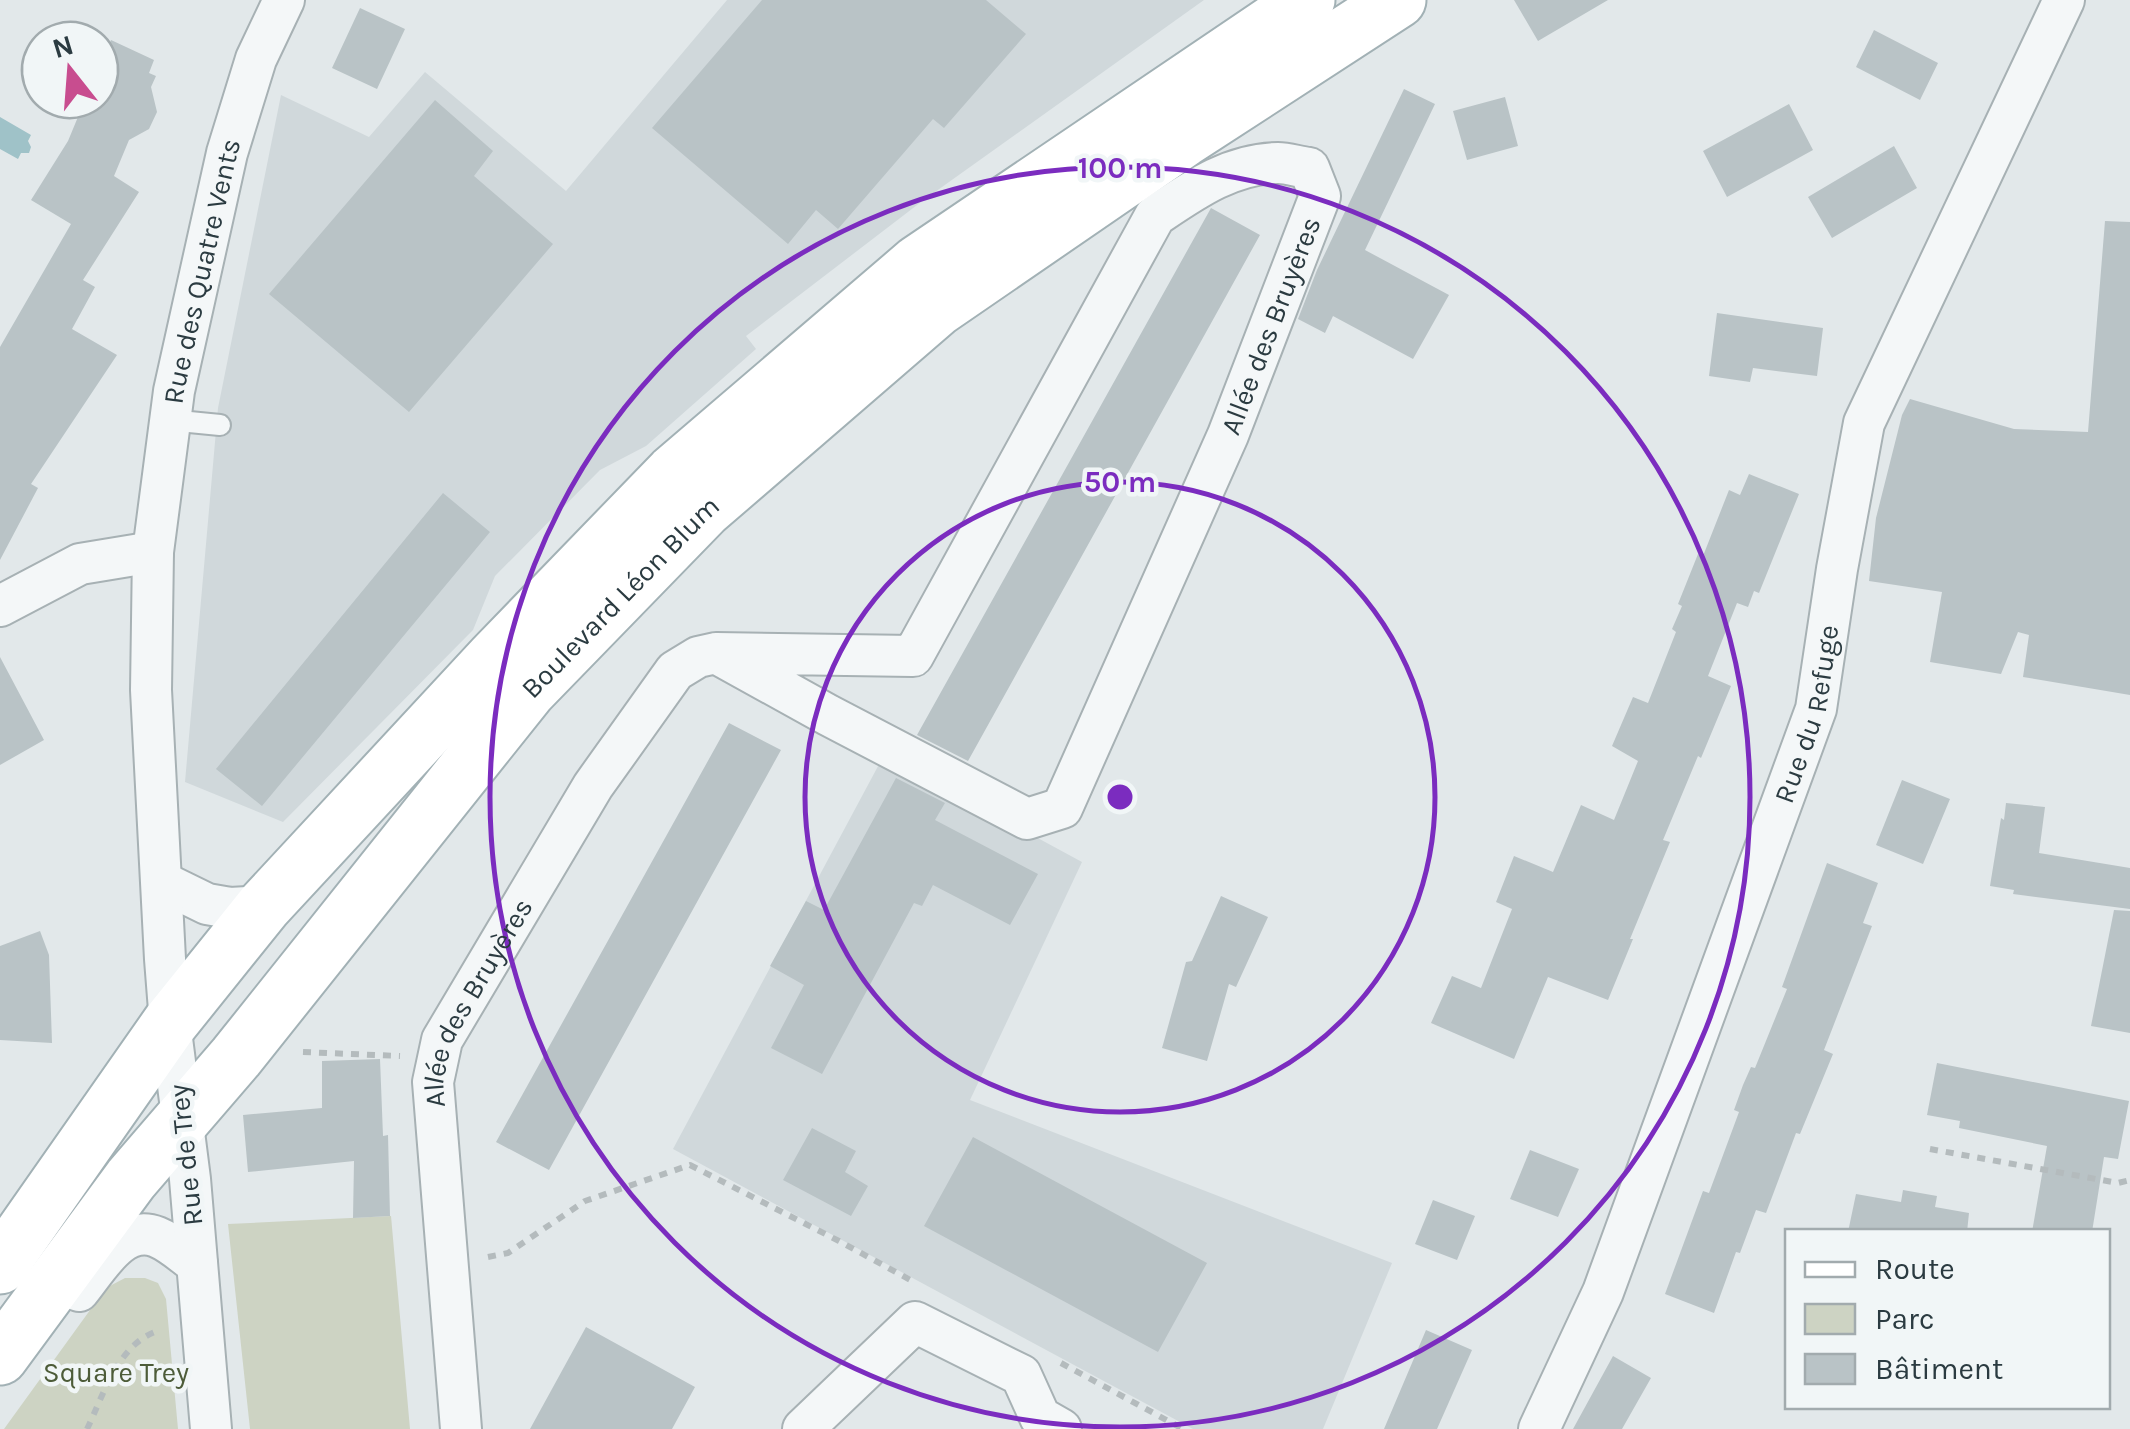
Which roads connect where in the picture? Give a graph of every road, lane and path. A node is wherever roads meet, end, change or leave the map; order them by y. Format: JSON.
{"nodes":[{"id":1,"x":284,"y":0,"type":"edge"},
{"id":2,"x":1307,"y":0,"type":"edge"},
{"id":3,"x":1398,"y":0,"type":"edge"},
{"id":4,"x":2064,"y":0,"type":"edge"},
{"id":5,"x":169,"y":420,"type":"junction"},
{"id":6,"x":220,"y":425,"type":"dead end"},
{"id":7,"x":153,"y":552,"type":"junction"},
{"id":8,"x":0,"y":606,"type":"edge"},
{"id":9,"x":716,"y":653,"type":"junction"},
{"id":10,"x":162,"y":882,"type":"junction"},
{"id":11,"x":264,"y":906,"type":"junction"},
{"id":12,"x":170,"y":1024,"type":"junction"},
{"id":13,"x":292,"y":1049,"type":"dead end"},
{"id":14,"x":438,"y":1058,"type":"junction"},
{"id":15,"x":182,"y":1118,"type":"junction"},
{"id":16,"x":1930,"y":1148,"type":"dead end"},
{"id":17,"x":2130,"y":1180,"type":"edge"},
{"id":18,"x":196,"y":1264,"type":"junction"},
{"id":19,"x":0,"y":1266,"type":"edge"},
{"id":20,"x":448,"y":1267,"type":"junction"},
{"id":21,"x":921,"y":1286,"type":"dead end"},
{"id":22,"x":166,"y":1329,"type":"dead end"},
{"id":23,"x":0,"y":1357,"type":"edge"},
{"id":24,"x":1052,"y":1358,"type":"dead end"},
{"id":25,"x":0,"y":1386,"type":"edge"},
{"id":26,"x":86,"y":1429,"type":"edge"},
{"id":27,"x":211,"y":1429,"type":"edge"},
{"id":28,"x":460,"y":1429,"type":"edge"},
{"id":29,"x":802,"y":1429,"type":"edge"},
{"id":30,"x":1061,"y":1429,"type":"edge"},
{"id":31,"x":1183,"y":1429,"type":"edge"},
{"id":32,"x":1539,"y":1429,"type":"edge"}],
"edges":[{"from":1,"to":5,"type":"street","name":"Rue des Quatre Vents"},
{"from":2,"to":11,"type":"main road","name":"Boulevard Léon Blum"},
{"from":3,"to":15,"type":"main road","name":"Boulevard Léon Blum"},
{"from":4,"to":32,"type":"street","name":"Rue du Refuge"},
{"from":5,"to":6,"type":"lane"},
{"from":5,"to":7,"type":"street","name":"Rue des Quatre Vents"},
{"from":7,"to":8,"type":"street"},
{"from":7,"to":10,"type":"street","name":"Rue de Trey"},
{"from":9,"to":9,"type":"street","name":"Allée des Bruyères"},
{"from":9,"to":14,"type":"street","name":"Allée des Bruyères"},
{"from":10,"to":11,"type":"street"},
{"from":10,"to":12,"type":"street","name":"Rue de Trey"},
{"from":11,"to":12,"type":"main road","name":"Boulevard Léon Blum"},
{"from":12,"to":15,"type":"street","name":"Rue de Trey"},
{"from":12,"to":19,"type":"main road","name":"Boulevard Léon Blum"},
{"from":13,"to":14,"type":"path"},
{"from":14,"to":20,"type":"street","name":"Allée des Bruyères"},
{"from":15,"to":18,"type":"street","name":"Rue de Trey"},
{"from":15,"to":23,"type":"main road","name":"Boulevard Léon Blum"},
{"from":16,"to":17,"type":"path"},
{"from":18,"to":25,"type":"street"},
{"from":18,"to":27,"type":"street","name":"Rue de Trey"},
{"from":20,"to":21,"type":"path"},
{"from":20,"to":28,"type":"street","name":"Allée des Bruyères"},
{"from":22,"to":26,"type":"path"},
{"from":24,"to":31,"type":"path"},
{"from":29,"to":30,"type":"street"}]}
